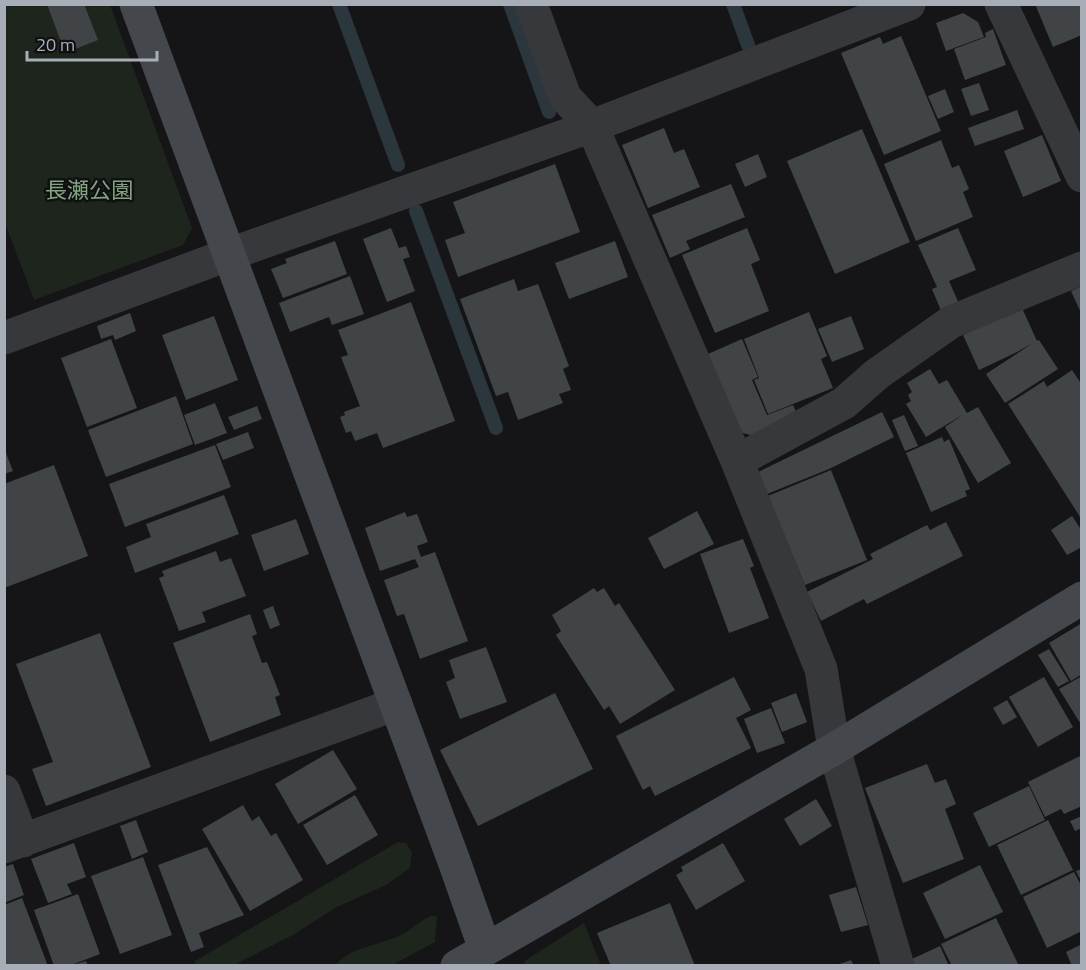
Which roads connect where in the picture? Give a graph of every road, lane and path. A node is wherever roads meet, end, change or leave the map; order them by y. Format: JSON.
{"nodes":[{"id":1,"x":136,"y":4,"type":"edge"},
{"id":2,"x":531,"y":4,"type":"edge"},
{"id":3,"x":909,"y":4,"type":"edge"},
{"id":4,"x":1001,"y":4,"type":"edge"},
{"id":5,"x":592,"y":126,"type":"junction"},
{"id":6,"x":1079,"y":166,"type":"edge"},
{"id":7,"x":230,"y":255,"type":"junction"},
{"id":8,"x":1082,"y":268,"type":"edge"},
{"id":9,"x":4,"y":338,"type":"edge"},
{"id":10,"x":737,"y":461,"type":"junction"},
{"id":11,"x":1082,"y":598,"type":"edge"},
{"id":12,"x":396,"y":704,"type":"junction"},
{"id":13,"x":834,"y":749,"type":"junction"},
{"id":14,"x":4,"y":791,"type":"edge"},
{"id":15,"x":14,"y":844,"type":"edge"},
{"id":16,"x":489,"y":957,"type":"edge"},
{"id":17,"x":457,"y":966,"type":"edge"},
{"id":18,"x":898,"y":966,"type":"edge"}],
"edges":[{"from":1,"to":7,"type":"street"},
{"from":2,"to":5,"type":"street"},
{"from":3,"to":5,"type":"street"},
{"from":4,"to":6,"type":"street"},
{"from":5,"to":7,"type":"street"},
{"from":5,"to":10,"type":"street"},
{"from":7,"to":9,"type":"street"},
{"from":7,"to":12,"type":"street"},
{"from":8,"to":10,"type":"street"},
{"from":10,"to":13,"type":"street"},
{"from":11,"to":13,"type":"street"},
{"from":12,"to":15,"type":"street"},
{"from":12,"to":16,"type":"street"},
{"from":13,"to":16,"type":"street"},
{"from":13,"to":18,"type":"street"},
{"from":14,"to":15,"type":"street"},
{"from":16,"to":17,"type":"street"}]}
